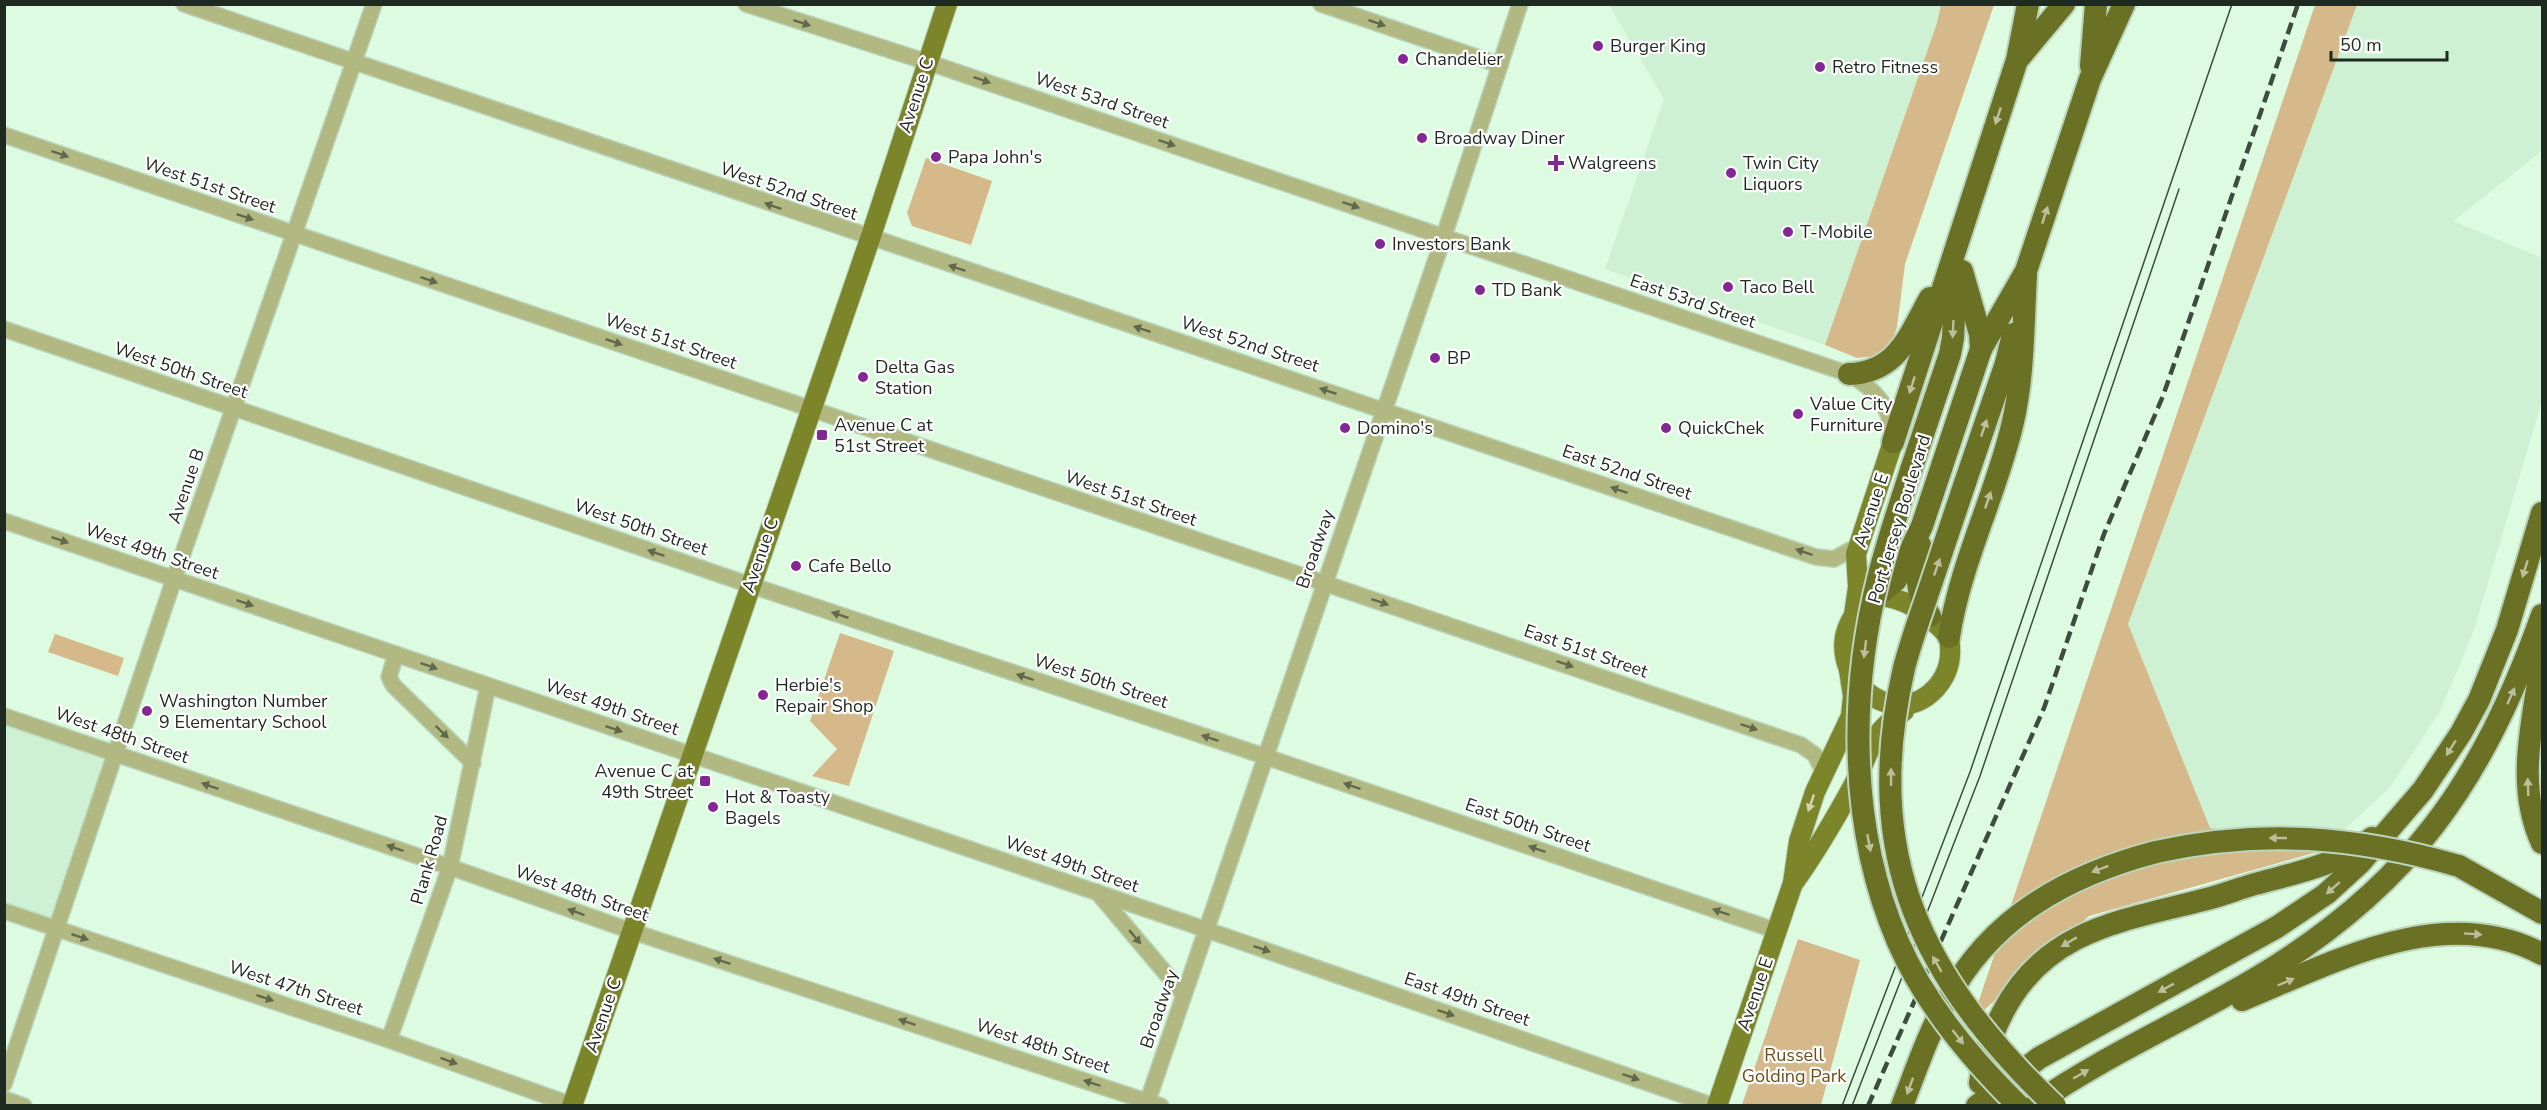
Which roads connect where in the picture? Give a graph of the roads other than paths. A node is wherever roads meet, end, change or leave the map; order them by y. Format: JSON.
{"nodes":[{"id":1,"x":184,"y":4,"type":"edge"},
{"id":2,"x":374,"y":4,"type":"edge"},
{"id":3,"x":746,"y":4,"type":"edge"},
{"id":4,"x":947,"y":4,"type":"edge"},
{"id":5,"x":1322,"y":4,"type":"edge"},
{"id":6,"x":1520,"y":4,"type":"edge"},
{"id":7,"x":2028,"y":4,"type":"edge"},
{"id":8,"x":2064,"y":4,"type":"edge"},
{"id":9,"x":2096,"y":4,"type":"edge"},
{"id":10,"x":2124,"y":4,"type":"edge"},
{"id":11,"x":2017,"y":60,"type":"junction"},
{"id":12,"x":927,"y":62,"type":"junction"},
{"id":13,"x":354,"y":63,"type":"junction"},
{"id":14,"x":1500,"y":65,"type":"junction"},
{"id":15,"x":2090,"y":79,"type":"junction"},
{"id":16,"x":4,"y":135,"type":"edge"},
{"id":17,"x":295,"y":234,"type":"junction"},
{"id":18,"x":1444,"y":237,"type":"junction"},
{"id":19,"x":870,"y":239,"type":"junction"},
{"id":20,"x":1956,"y":249,"type":"junction"},
{"id":21,"x":2026,"y":271,"type":"junction"},
{"id":22,"x":4,"y":329,"type":"edge"},
{"id":23,"x":1981,"y":349,"type":"junction"},
{"id":24,"x":1849,"y":374,"type":"junction"},
{"id":25,"x":234,"y":408,"type":"junction"},
{"id":26,"x":1383,"y":409,"type":"junction"},
{"id":27,"x":811,"y":410,"type":"junction"},
{"id":28,"x":1893,"y":442,"type":"junction"},
{"id":29,"x":2542,"y":513,"type":"edge"},
{"id":30,"x":4,"y":522,"type":"edge"},
{"id":31,"x":1923,"y":526,"type":"junction"},
{"id":32,"x":1858,"y":546,"type":"junction"},
{"id":33,"x":174,"y":579,"type":"junction"},
{"id":34,"x":1324,"y":583,"type":"junction"},
{"id":35,"x":750,"y":585,"type":"junction"},
{"id":36,"x":1877,"y":596,"type":"junction"},
{"id":37,"x":1854,"y":615,"type":"junction"},
{"id":38,"x":2542,"y":615,"type":"edge"},
{"id":39,"x":1930,"y":616,"type":"junction"},
{"id":40,"x":1949,"y":637,"type":"junction"},
{"id":41,"x":396,"y":654,"type":"junction"},
{"id":42,"x":2542,"y":659,"type":"edge"},
{"id":43,"x":1849,"y":670,"type":"junction"},
{"id":44,"x":488,"y":686,"type":"junction"},
{"id":45,"x":1923,"y":698,"type":"junction"},
{"id":46,"x":4,"y":716,"type":"edge"},
{"id":47,"x":115,"y":754,"type":"junction"},
{"id":48,"x":691,"y":755,"type":"junction"},
{"id":49,"x":1266,"y":757,"type":"junction"},
{"id":50,"x":473,"y":763,"type":"junction"},
{"id":51,"x":1823,"y":771,"type":"junction"},
{"id":52,"x":2402,"y":816,"type":"junction"},
{"id":53,"x":2542,"y":843,"type":"edge"},
{"id":54,"x":2459,"y":866,"type":"junction"},
{"id":55,"x":450,"y":867,"type":"junction"},
{"id":56,"x":1793,"y":883,"type":"junction"},
{"id":57,"x":1097,"y":892,"type":"junction"},
{"id":58,"x":2542,"y":894,"type":"edge"},
{"id":59,"x":4,"y":911,"type":"edge"},
{"id":60,"x":2542,"y":913,"type":"edge"},
{"id":61,"x":56,"y":929,"type":"junction"},
{"id":62,"x":1207,"y":930,"type":"junction"},
{"id":63,"x":631,"y":931,"type":"junction"},
{"id":64,"x":1777,"y":931,"type":"junction"},
{"id":65,"x":2542,"y":954,"type":"edge"},
{"id":66,"x":1184,"y":995,"type":"junction"},
{"id":67,"x":1998,"y":1023,"type":"junction"},
{"id":68,"x":389,"y":1040,"type":"junction"},
{"id":69,"x":2135,"y":1045,"type":"junction"},
{"id":70,"x":2022,"y":1070,"type":"junction"},
{"id":71,"x":4,"y":1084,"type":"edge"},
{"id":72,"x":2056,"y":1097,"type":"edge"},
{"id":73,"x":4,"y":1099,"type":"edge"},
{"id":74,"x":1152,"y":1104,"type":"edge"},
{"id":75,"x":1980,"y":1104,"type":"edge"},
{"id":76,"x":573,"y":1105,"type":"edge"},
{"id":77,"x":24,"y":1106,"type":"edge"},
{"id":78,"x":1716,"y":1106,"type":"edge"},
{"id":79,"x":1902,"y":1106,"type":"edge"},
{"id":80,"x":2019,"y":1106,"type":"edge"},
{"id":81,"x":2032,"y":1106,"type":"edge"},
{"id":82,"x":2043,"y":1106,"type":"edge"}],
"edges":[{"from":1,"to":13,"type":"street","name":"West 52nd Street"},
{"from":2,"to":13,"type":"street","name":"Avenue B"},
{"from":3,"to":12,"type":"street","name":"West 53rd Street","one_way":true},
{"from":4,"to":12,"type":"main road","name":"Avenue C"},
{"from":5,"to":14,"type":"street","one_way":true},
{"from":6,"to":14,"type":"street","name":"Broadway"},
{"from":7,"to":11,"type":"highway"},
{"from":8,"to":11,"type":"highway"},
{"from":9,"to":15,"type":"highway"},
{"from":10,"to":15,"type":"highway"},
{"from":11,"to":20,"type":"highway","one_way":true},
{"from":12,"to":18,"type":"street","name":"West 53rd Street","one_way":true},
{"from":12,"to":19,"type":"main road","name":"Avenue C"},
{"from":13,"to":17,"type":"street","name":"Avenue B"},
{"from":19,"to":13,"type":"street","name":"West 52nd Street","one_way":true},
{"from":14,"to":18,"type":"street","name":"Broadway"},
{"from":21,"to":15,"type":"highway","one_way":true},
{"from":16,"to":17,"type":"street","name":"West 51st Street","one_way":true},
{"from":17,"to":25,"type":"street","name":"Avenue B"},
{"from":17,"to":27,"type":"street","name":"West 51st Street","one_way":true},
{"from":18,"to":24,"type":"street","name":"East 53rd Street"},
{"from":18,"to":26,"type":"street","name":"Broadway"},
{"from":26,"to":19,"type":"street","name":"West 52nd Street","one_way":true},
{"from":19,"to":27,"type":"main road","name":"Avenue C"},
{"from":20,"to":23,"type":"highway"},
{"from":20,"to":24,"type":"highway"},
{"from":20,"to":28,"type":"highway","one_way":true},
{"from":20,"to":80,"type":"highway","name":"Port Jersey Boulevard","one_way":true,"bridge":true},
{"from":21,"to":23,"type":"highway"},
{"from":40,"to":21,"type":"highway","one_way":true},
{"from":72,"to":21,"type":"highway","one_way":true,"bridge":true},
{"from":22,"to":25,"type":"street","name":"West 50th Street"},
{"from":23,"to":31,"type":"highway"},
{"from":24,"to":28,"type":"street","name":"East 53rd Street"},
{"from":25,"to":33,"type":"street","name":"Avenue B"},
{"from":35,"to":25,"type":"street","name":"West 50th Street","one_way":true},
{"from":32,"to":26,"type":"street","name":"East 52nd Street","one_way":true},
{"from":26,"to":34,"type":"street","name":"Broadway"},
{"from":27,"to":34,"type":"street","name":"West 51st Street"},
{"from":27,"to":35,"type":"main road","name":"Avenue C"},
{"from":28,"to":32,"type":"main road","name":"Avenue E"},
{"from":29,"to":52,"type":"highway","one_way":true},
{"from":30,"to":33,"type":"street","name":"West 49th Street","one_way":true},
{"from":31,"to":36,"type":"highway"},
{"from":31,"to":39,"type":"highway"},
{"from":32,"to":37,"type":"main road","name":"Avenue E"},
{"from":33,"to":41,"type":"street","name":"West 49th Street","one_way":true},
{"from":33,"to":47,"type":"street","name":"Avenue B"},
{"from":34,"to":49,"type":"street","name":"Broadway"},
{"from":34,"to":51,"type":"street","name":"East 51st Street","one_way":true},
{"from":35,"to":48,"type":"main road","name":"Avenue C"},
{"from":49,"to":35,"type":"street","name":"West 50th Street","one_way":true},
{"from":36,"to":37,"type":"main road"},
{"from":36,"to":39,"type":"main road"},
{"from":37,"to":43,"type":"main road"},
{"from":69,"to":38,"type":"highway","one_way":true},
{"from":39,"to":40,"type":"main road"},
{"from":40,"to":45,"type":"main road"},
{"from":41,"to":44,"type":"street","name":"West 49th Street","one_way":true},
{"from":41,"to":50,"type":"street","one_way":true},
{"from":53,"to":42,"type":"highway","one_way":true},
{"from":43,"to":45,"type":"main road"},
{"from":43,"to":51,"type":"main road","name":"Avenue E"},
{"from":44,"to":48,"type":"street","name":"West 49th Street","one_way":true},
{"from":44,"to":50,"type":"street","name":"Plank Road"},
{"from":45,"to":56,"type":"main road","name":"Avenue E"},
{"from":46,"to":47,"type":"street","name":"West 48th Street"},
{"from":55,"to":47,"type":"street","name":"West 48th Street","one_way":true},
{"from":47,"to":61,"type":"street","name":"Avenue B"},
{"from":48,"to":57,"type":"street","name":"West 49th Street"},
{"from":48,"to":63,"type":"main road","name":"Avenue C"},
{"from":49,"to":62,"type":"street","name":"Broadway"},
{"from":64,"to":49,"type":"street","name":"East 50th Street","one_way":true},
{"from":50,"to":55,"type":"street","name":"Plank Road"},
{"from":51,"to":56,"type":"main road","name":"Avenue E","one_way":true},
{"from":52,"to":67,"type":"highway","one_way":true},
{"from":52,"to":70,"type":"highway","one_way":true},
{"from":54,"to":58,"type":"highway"},
{"from":54,"to":60,"type":"highway"},
{"from":54,"to":79,"type":"highway","one_way":true,"bridge":true},
{"from":63,"to":55,"type":"street","name":"West 48th Street","one_way":true},
{"from":55,"to":68,"type":"street","name":"Plank Road"},
{"from":56,"to":64,"type":"main road","name":"Avenue E"},
{"from":57,"to":62,"type":"street","name":"West 49th Street"},
{"from":57,"to":66,"type":"street","one_way":true},
{"from":59,"to":61,"type":"street","name":"West 47th Street"},
{"from":61,"to":68,"type":"street","name":"West 47th Street","one_way":true},
{"from":61,"to":71,"type":"street","name":"Avenue B"},
{"from":62,"to":66,"type":"street","name":"Broadway"},
{"from":62,"to":78,"type":"street","name":"East 49th Street","one_way":true},
{"from":74,"to":63,"type":"street","name":"West 48th Street","one_way":true},
{"from":63,"to":76,"type":"main road","name":"Avenue C"},
{"from":64,"to":78,"type":"main road","name":"Avenue E"},
{"from":69,"to":65,"type":"highway","one_way":true},
{"from":66,"to":74,"type":"street","name":"Broadway"},
{"from":67,"to":70,"type":"highway"},
{"from":67,"to":75,"type":"highway"},
{"from":68,"to":76,"type":"street","name":"West 47th Street","one_way":true},
{"from":72,"to":69,"type":"highway","one_way":true},
{"from":70,"to":72,"type":"highway"},
{"from":70,"to":75,"type":"highway"},
{"from":72,"to":81,"type":"highway"},
{"from":72,"to":82,"type":"highway"},
{"from":73,"to":77,"type":"street"}]}
